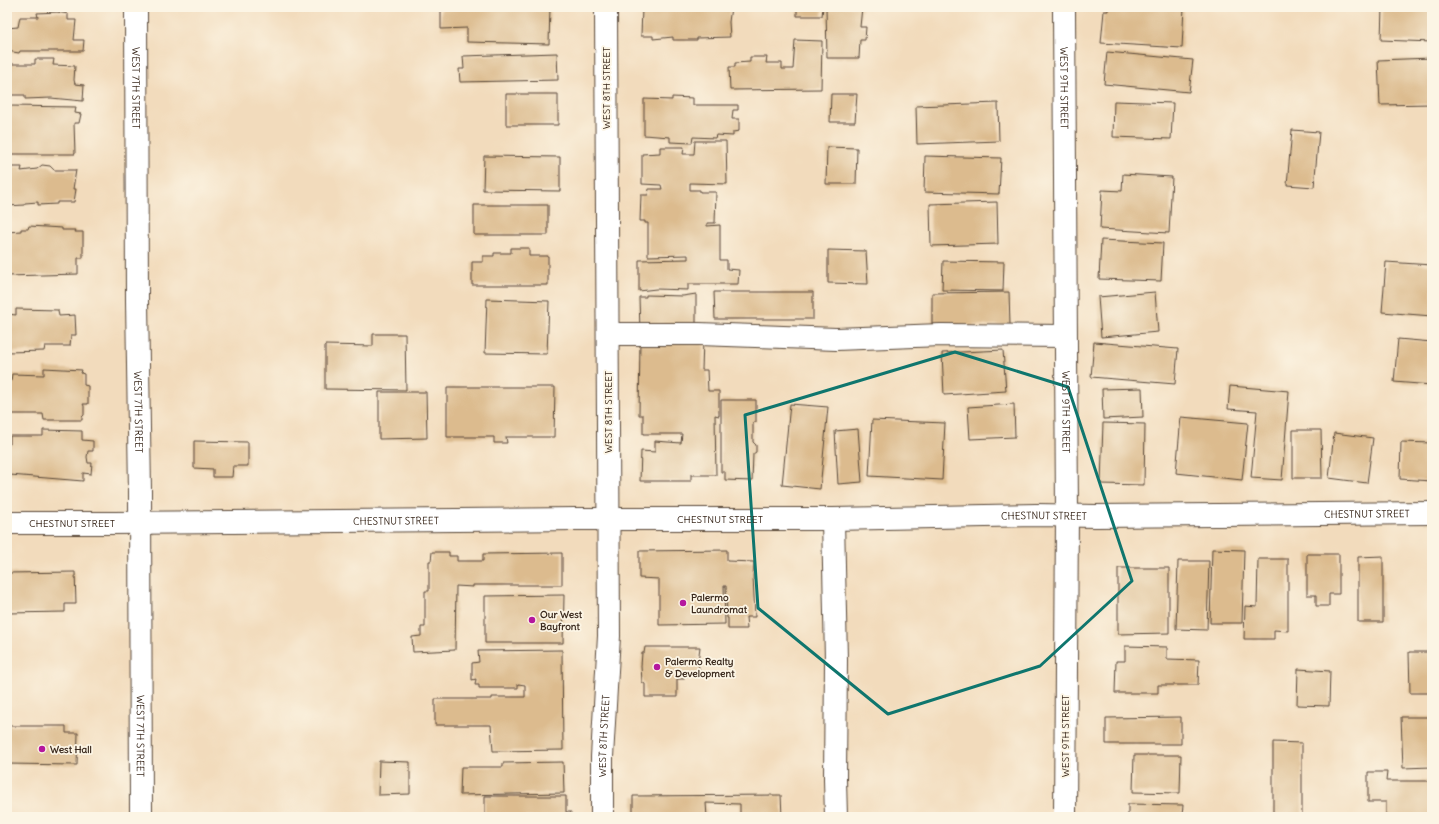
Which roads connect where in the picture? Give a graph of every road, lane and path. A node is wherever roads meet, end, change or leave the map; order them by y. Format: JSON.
{"nodes":[{"id":1,"x":136,"y":7,"type":"edge"},
{"id":2,"x":606,"y":7,"type":"edge"},
{"id":3,"x":1064,"y":7,"type":"edge"},
{"id":4,"x":608,"y":334,"type":"junction"},
{"id":5,"x":1065,"y":336,"type":"junction"},
{"id":6,"x":1432,"y":513,"type":"edge"},
{"id":7,"x":1067,"y":515,"type":"junction"},
{"id":8,"x":608,"y":519,"type":"junction"},
{"id":9,"x":833,"y":519,"type":"junction"},
{"id":10,"x":7,"y":523,"type":"edge"},
{"id":11,"x":140,"y":523,"type":"junction"},
{"id":12,"x":141,"y":817,"type":"edge"},
{"id":13,"x":602,"y":817,"type":"edge"},
{"id":14,"x":836,"y":817,"type":"edge"},
{"id":15,"x":1065,"y":817,"type":"edge"}],
"edges":[{"from":1,"to":11,"type":"street","name":"WEST 7TH STREET"},
{"from":2,"to":4,"type":"street","name":"WEST 8TH STREET"},
{"from":3,"to":5,"type":"street","name":"WEST 9TH STREET"},
{"from":4,"to":5,"type":"street"},
{"from":4,"to":8,"type":"street","name":"WEST 8TH STREET"},
{"from":5,"to":7,"type":"street","name":"WEST 9TH STREET"},
{"from":6,"to":7,"type":"street","name":"CHESTNUT STREET"},
{"from":7,"to":9,"type":"street","name":"CHESTNUT STREET"},
{"from":7,"to":15,"type":"street","name":"WEST 9TH STREET"},
{"from":8,"to":9,"type":"street","name":"CHESTNUT STREET"},
{"from":8,"to":11,"type":"street","name":"CHESTNUT STREET"},
{"from":8,"to":13,"type":"street","name":"WEST 8TH STREET"},
{"from":9,"to":14,"type":"street"},
{"from":10,"to":11,"type":"street","name":"CHESTNUT STREET"},
{"from":11,"to":12,"type":"street","name":"WEST 7TH STREET"}]}
